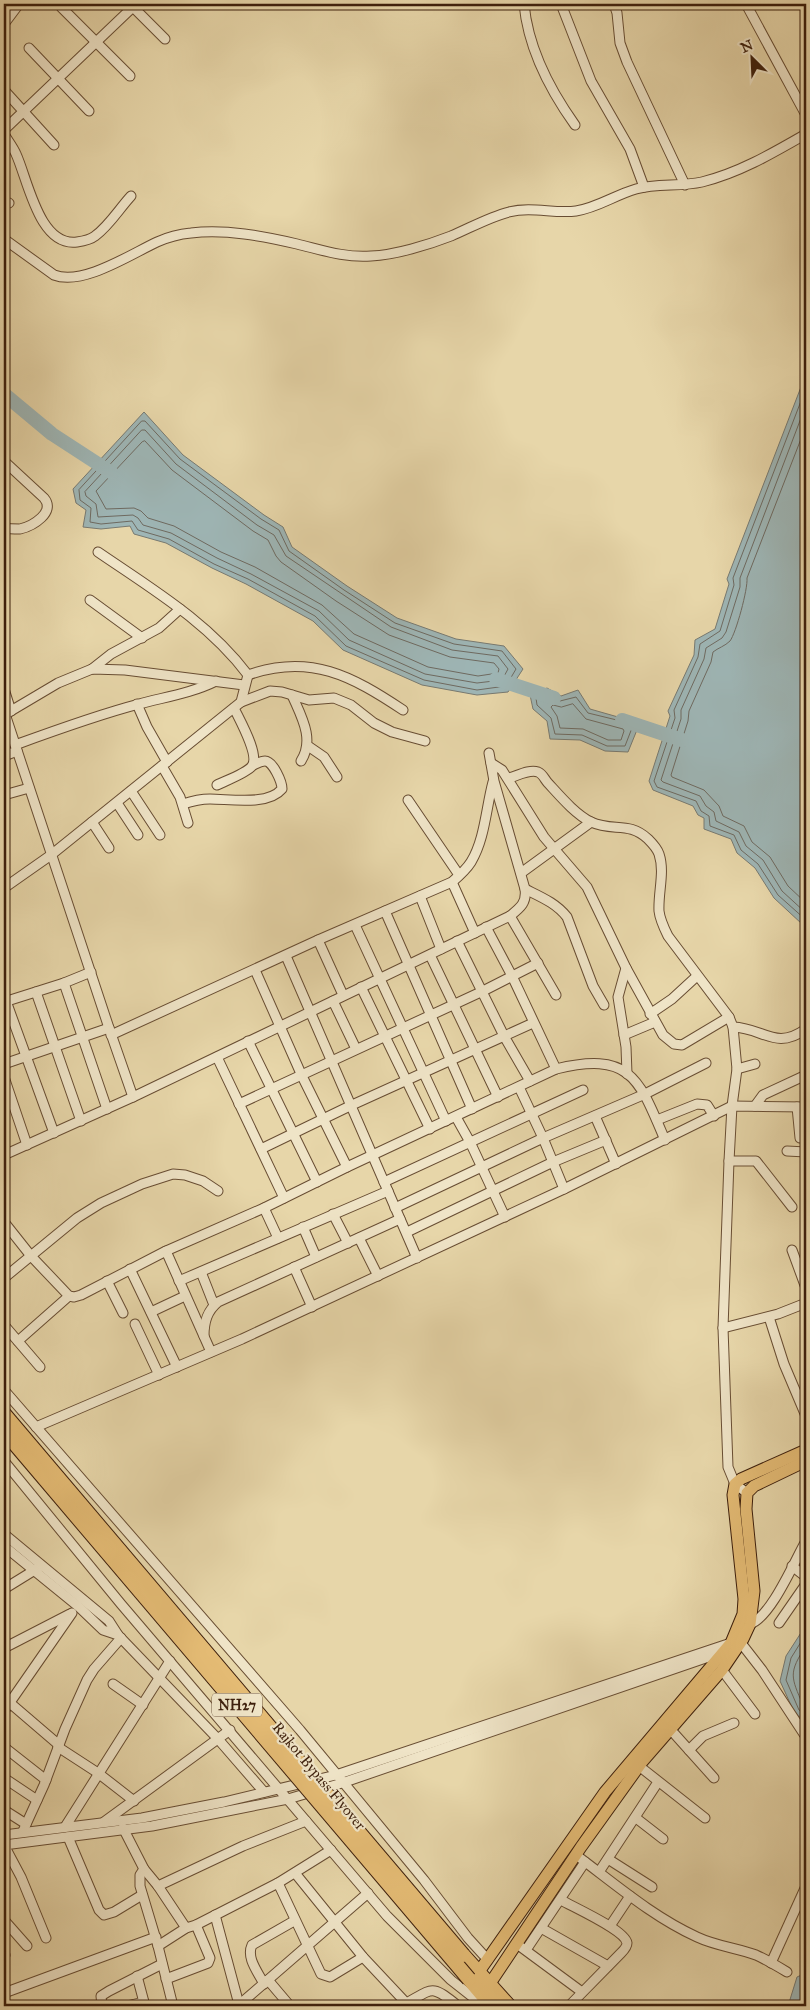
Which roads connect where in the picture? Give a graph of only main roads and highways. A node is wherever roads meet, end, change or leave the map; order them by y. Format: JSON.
{"nodes":[{"id":1,"x":4,"y":1414,"type":"edge"},
{"id":2,"x":4,"y":1430,"type":"edge"},
{"id":3,"x":806,"y":1450,"type":"edge"},
{"id":4,"x":806,"y":1461,"type":"edge"},
{"id":5,"x":735,"y":1645,"type":"junction"},
{"id":6,"x":474,"y":1976,"type":"junction"},
{"id":7,"x":489,"y":1985,"type":"junction"},
{"id":8,"x":492,"y":2006,"type":"edge"},
{"id":9,"x":509,"y":2006,"type":"edge"}],
"edges":[{"from":1,"to":6,"type":"highway","name":"Rajkot Bypass Flyover","number":"NH27","bridge":true},
{"from":2,"to":6,"type":"highway","name":"Rajkot Bypass Flyover","number":"NH27","bridge":true},
{"from":3,"to":5,"type":"main road"},
{"from":4,"to":5,"type":"main road"},
{"from":5,"to":6,"type":"main road"},
{"from":5,"to":7,"type":"main road"},
{"from":6,"to":7,"type":"highway","number":"NH27"},
{"from":6,"to":8,"type":"highway","name":"Rajkot Bypass Flyover","number":"NH27"},
{"from":7,"to":9,"type":"highway","number":"NH27"}]}
